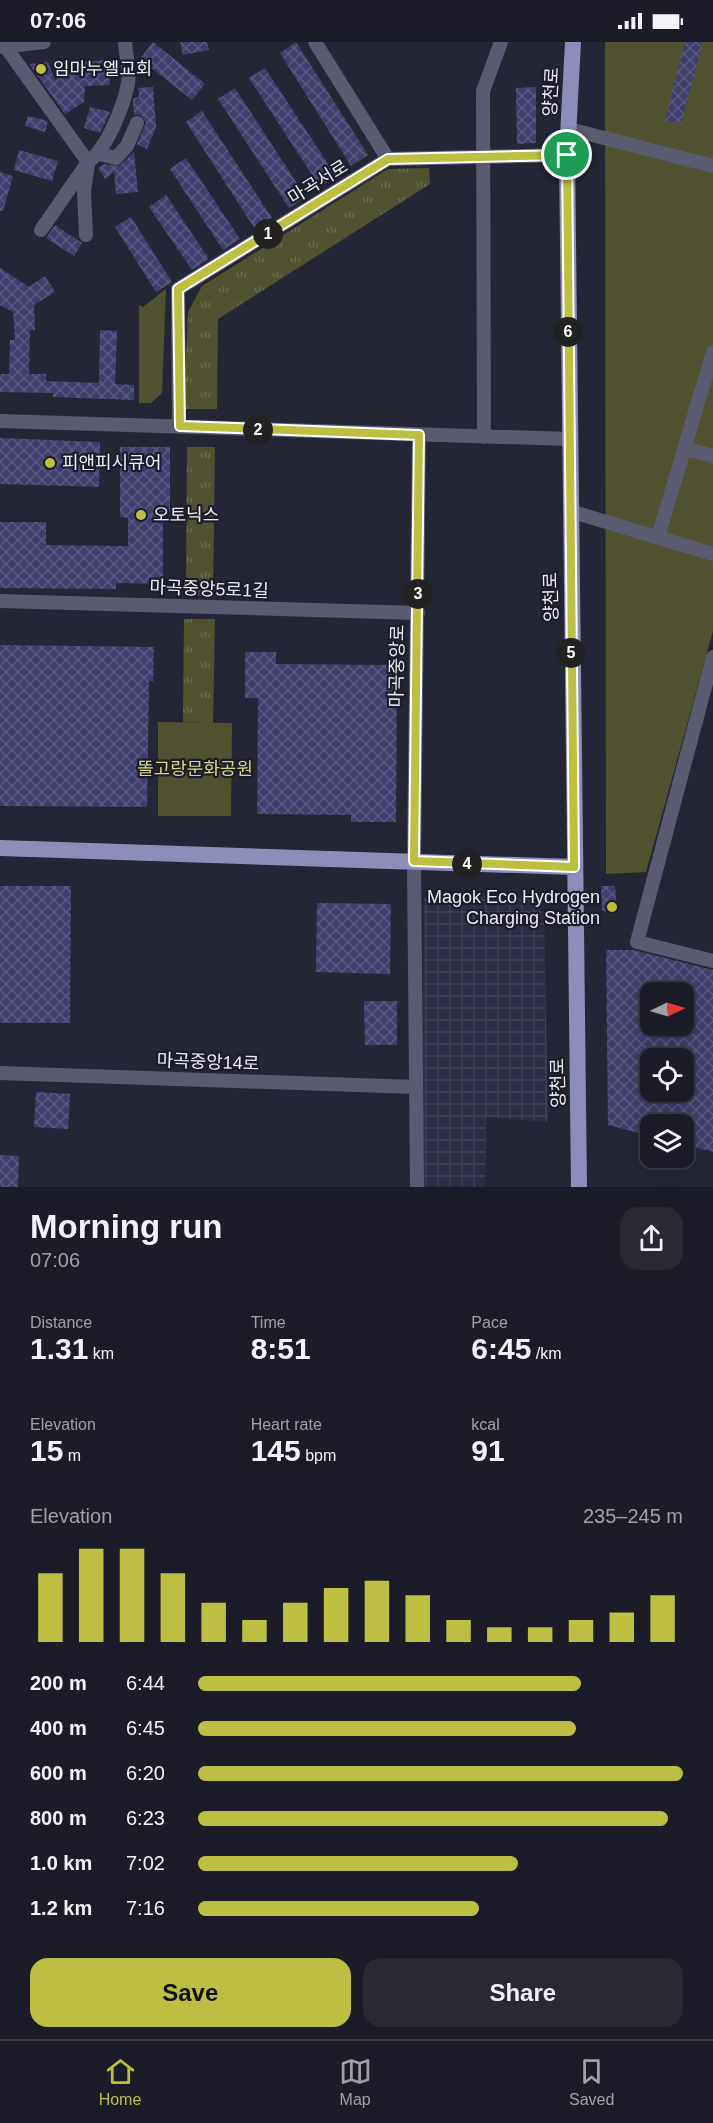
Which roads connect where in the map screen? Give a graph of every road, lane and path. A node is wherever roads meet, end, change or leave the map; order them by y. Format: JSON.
{"nodes":[{"id":1,"x":44,"y":42,"type":"edge"},
{"id":2,"x":125,"y":42,"type":"edge"},
{"id":3,"x":315,"y":42,"type":"edge"},
{"id":4,"x":501,"y":42,"type":"edge"},
{"id":5,"x":573,"y":42,"type":"edge"},
{"id":6,"x":2,"y":46,"type":"edge"},
{"id":7,"x":137,"y":123,"type":"dead end"},
{"id":8,"x":569,"y":129,"type":"junction"},
{"id":9,"x":567,"y":155,"type":"junction"},
{"id":10,"x":94,"y":158,"type":"junction"},
{"id":11,"x":484,"y":158,"type":"junction"},
{"id":12,"x":388,"y":159,"type":"junction"},
{"id":13,"x":713,"y":166,"type":"edge"},
{"id":14,"x":41,"y":230,"type":"dead end"},
{"id":15,"x":86,"y":236,"type":"dead end"},
{"id":16,"x":713,"y":352,"type":"edge"},
{"id":17,"x":0,"y":421,"type":"edge"},
{"id":18,"x":180,"y":426,"type":"junction"},
{"id":19,"x":419,"y":435,"type":"junction"},
{"id":20,"x":484,"y":437,"type":"junction"},
{"id":21,"x":569,"y":439,"type":"junction"},
{"id":22,"x":686,"y":449,"type":"junction"},
{"id":23,"x":713,"y":456,"type":"edge"},
{"id":24,"x":570,"y":511,"type":"junction"},
{"id":25,"x":658,"y":537,"type":"junction"},
{"id":26,"x":713,"y":554,"type":"edge"},
{"id":27,"x":0,"y":601,"type":"edge"},
{"id":28,"x":418,"y":613,"type":"junction"},
{"id":29,"x":713,"y":657,"type":"edge"},
{"id":30,"x":0,"y":848,"type":"edge"},
{"id":31,"x":414,"y":861,"type":"junction"},
{"id":32,"x":574,"y":867,"type":"junction"},
{"id":33,"x":713,"y":961,"type":"edge"},
{"id":34,"x":0,"y":1073,"type":"edge"},
{"id":35,"x":415,"y":1087,"type":"junction"},
{"id":36,"x":417,"y":1187,"type":"edge"},
{"id":37,"x":579,"y":1187,"type":"edge"}],
"edges":[{"from":1,"to":6,"type":"street"},
{"from":2,"to":10,"type":"street"},
{"from":3,"to":12,"type":"street"},
{"from":4,"to":11,"type":"street"},
{"from":5,"to":8,"type":"main road","name":"양천로"},
{"from":6,"to":10,"type":"street"},
{"from":7,"to":10,"type":"street"},
{"from":8,"to":9,"type":"main road","name":"양천로"},
{"from":8,"to":13,"type":"street"},
{"from":9,"to":11,"type":"street"},
{"from":9,"to":21,"type":"main road","name":"양천로"},
{"from":10,"to":14,"type":"street"},
{"from":10,"to":15,"type":"street"},
{"from":11,"to":12,"type":"street"},
{"from":11,"to":20,"type":"street"},
{"from":12,"to":18,"type":"street","name":"마곡서로"},
{"from":16,"to":22,"type":"street"},
{"from":17,"to":18,"type":"street"},
{"from":18,"to":19,"type":"street"},
{"from":19,"to":20,"type":"street"},
{"from":19,"to":28,"type":"street","name":"마곡중앙로"},
{"from":20,"to":21,"type":"street"},
{"from":21,"to":24,"type":"main road","name":"양천로"},
{"from":22,"to":23,"type":"street"},
{"from":22,"to":25,"type":"street"},
{"from":24,"to":25,"type":"street"},
{"from":24,"to":32,"type":"main road","name":"양천로"},
{"from":25,"to":26,"type":"street"},
{"from":27,"to":28,"type":"street","name":"마곡중앙5로1길"},
{"from":28,"to":31,"type":"street","name":"마곡중앙로"},
{"from":29,"to":33,"type":"street"},
{"from":30,"to":31,"type":"main road"},
{"from":31,"to":32,"type":"main road"},
{"from":31,"to":35,"type":"street"},
{"from":32,"to":37,"type":"main road","name":"양천로"},
{"from":34,"to":35,"type":"street","name":"마곡중앙14로"},
{"from":35,"to":36,"type":"street"}]}
